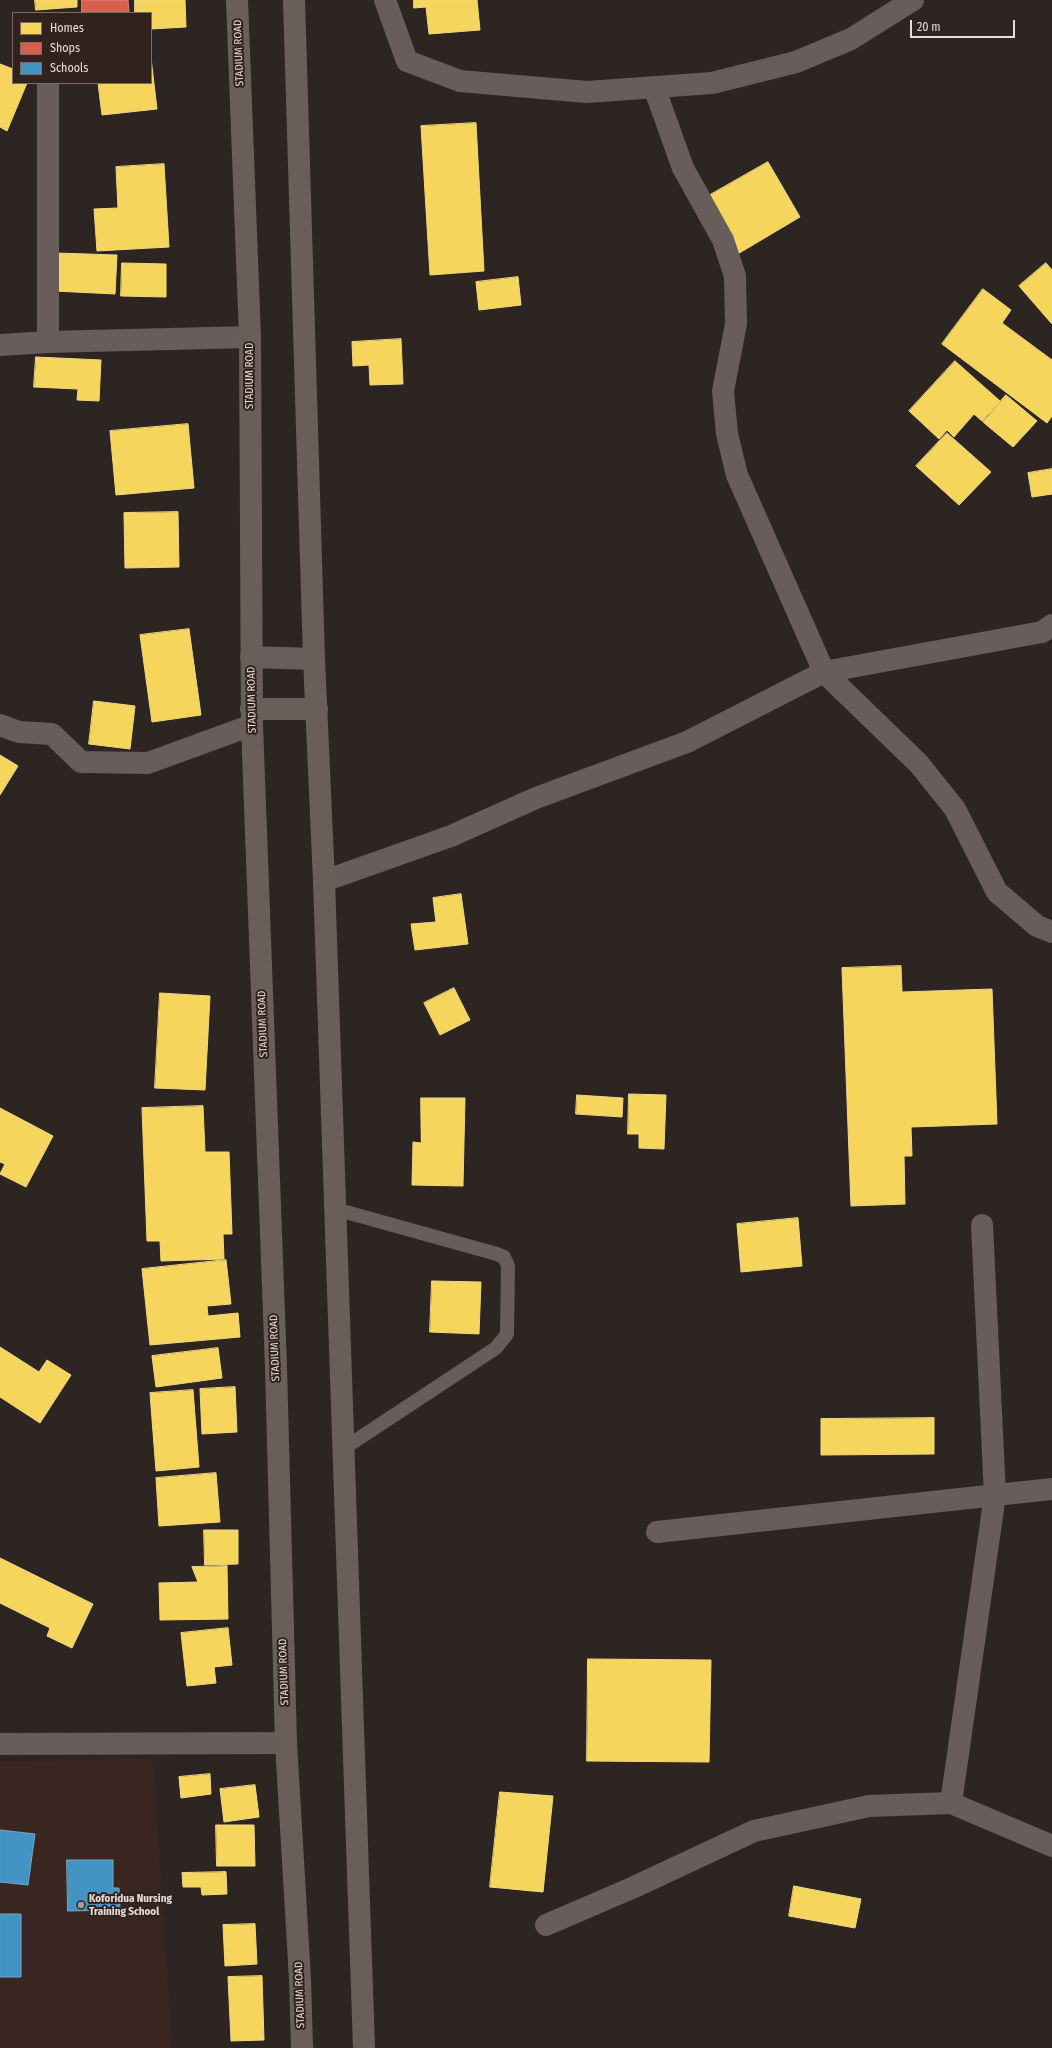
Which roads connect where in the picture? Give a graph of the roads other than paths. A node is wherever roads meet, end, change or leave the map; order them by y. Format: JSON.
{"nodes":[{"id":1,"x":237,"y":0,"type":"edge"},
{"id":2,"x":294,"y":0,"type":"edge"},
{"id":3,"x":385,"y":0,"type":"edge"},
{"id":4,"x":913,"y":0,"type":"edge"},
{"id":5,"x":48,"y":84,"type":"edge"},
{"id":6,"x":654,"y":87,"type":"junction"},
{"id":7,"x":250,"y":337,"type":"junction"},
{"id":8,"x":48,"y":342,"type":"junction"},
{"id":9,"x":0,"y":345,"type":"edge"},
{"id":10,"x":1052,"y":625,"type":"edge"},
{"id":11,"x":251,"y":657,"type":"junction"},
{"id":12,"x":314,"y":659,"type":"junction"},
{"id":13,"x":824,"y":672,"type":"junction"},
{"id":14,"x":317,"y":709,"type":"junction"},
{"id":15,"x":252,"y":717,"type":"junction"},
{"id":16,"x":0,"y":725,"type":"edge"},
{"id":17,"x":324,"y":881,"type":"junction"},
{"id":18,"x":1052,"y":932,"type":"edge"},
{"id":19,"x":335,"y":1209,"type":"junction"},
{"id":20,"x":982,"y":1225,"type":"dead end"},
{"id":21,"x":343,"y":1449,"type":"junction"},
{"id":22,"x":1052,"y":1489,"type":"edge"},
{"id":23,"x":995,"y":1495,"type":"junction"},
{"id":24,"x":657,"y":1532,"type":"dead end"},
{"id":25,"x":286,"y":1743,"type":"junction"},
{"id":26,"x":0,"y":1744,"type":"edge"},
{"id":27,"x":951,"y":1803,"type":"junction"},
{"id":28,"x":1052,"y":1846,"type":"edge"},
{"id":29,"x":546,"y":1925,"type":"dead end"},
{"id":30,"x":302,"y":2048,"type":"edge"},
{"id":31,"x":364,"y":2048,"type":"edge"}],
"edges":[{"from":1,"to":7,"type":"main road","name":"STADIUM ROAD"},
{"from":2,"to":12,"type":"main road"},
{"from":3,"to":6,"type":"street"},
{"from":4,"to":6,"type":"street"},
{"from":5,"to":8,"type":"street"},
{"from":6,"to":13,"type":"street"},
{"from":7,"to":8,"type":"street"},
{"from":7,"to":11,"type":"main road","name":"STADIUM ROAD"},
{"from":8,"to":9,"type":"street"},
{"from":10,"to":13,"type":"street"},
{"from":11,"to":12,"type":"main road"},
{"from":11,"to":15,"type":"main road","name":"STADIUM ROAD"},
{"from":12,"to":14,"type":"main road"},
{"from":13,"to":17,"type":"street"},
{"from":13,"to":18,"type":"street"},
{"from":14,"to":15,"type":"main road"},
{"from":14,"to":17,"type":"main road"},
{"from":15,"to":16,"type":"street"},
{"from":15,"to":25,"type":"main road","name":"STADIUM ROAD"},
{"from":17,"to":19,"type":"main road"},
{"from":19,"to":21,"type":"main road"},
{"from":19,"to":21,"type":"lane"},
{"from":20,"to":23,"type":"street"},
{"from":21,"to":31,"type":"main road"},
{"from":22,"to":23,"type":"street"},
{"from":23,"to":24,"type":"street"},
{"from":23,"to":27,"type":"street"},
{"from":25,"to":26,"type":"street"},
{"from":25,"to":30,"type":"main road","name":"STADIUM ROAD"},
{"from":27,"to":28,"type":"street"},
{"from":27,"to":29,"type":"street"}]}
